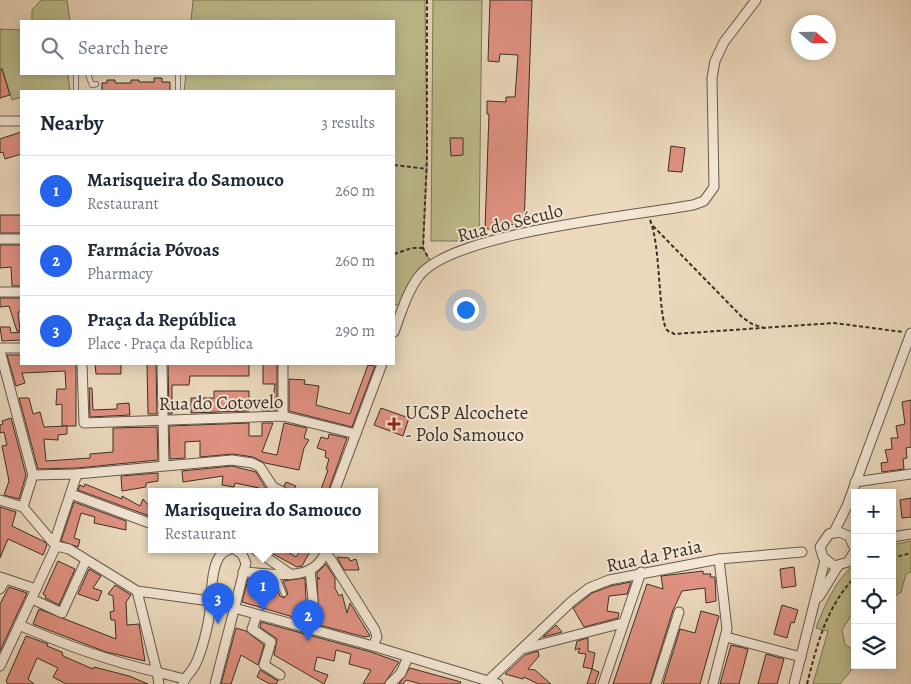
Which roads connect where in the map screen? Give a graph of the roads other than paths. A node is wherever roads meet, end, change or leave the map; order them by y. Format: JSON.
{"nodes":[{"id":1,"x":756,"y":0,"type":"edge"},
{"id":2,"x":76,"y":75,"type":"edge"},
{"id":3,"x":88,"y":75,"type":"edge"},
{"id":4,"x":178,"y":75,"type":"edge"},
{"id":5,"x":96,"y":84,"type":"dead end"},
{"id":6,"x":76,"y":90,"type":"edge"},
{"id":7,"x":178,"y":90,"type":"edge"},
{"id":8,"x":0,"y":121,"type":"edge"},
{"id":9,"x":20,"y":121,"type":"edge"},
{"id":10,"x":0,"y":239,"type":"edge"},
{"id":11,"x":20,"y":240,"type":"edge"},
{"id":12,"x":0,"y":292,"type":"edge"},
{"id":13,"x":20,"y":292,"type":"edge"},
{"id":14,"x":395,"y":329,"type":"edge"},
{"id":15,"x":910,"y":334,"type":"edge"},
{"id":16,"x":20,"y":348,"type":"edge"},
{"id":17,"x":0,"y":349,"type":"edge"},
{"id":18,"x":82,"y":365,"type":"edge"},
{"id":19,"x":162,"y":365,"type":"edge"},
{"id":20,"x":283,"y":365,"type":"edge"},
{"id":21,"x":382,"y":365,"type":"edge"},
{"id":22,"x":283,"y":416,"type":"junction"},
{"id":23,"x":162,"y":421,"type":"junction"},
{"id":24,"x":356,"y":434,"type":"junction"},
{"id":25,"x":164,"y":465,"type":"junction"},
{"id":26,"x":77,"y":474,"type":"junction"},
{"id":27,"x":911,"y":474,"type":"edge"},
{"id":28,"x":33,"y":475,"type":"junction"},
{"id":29,"x":855,"y":482,"type":"junction"},
{"id":30,"x":275,"y":488,"type":"edge"},
{"id":31,"x":336,"y":488,"type":"edge"},
{"id":32,"x":71,"y":494,"type":"junction"},
{"id":33,"x":0,"y":500,"type":"edge"},
{"id":34,"x":846,"y":506,"type":"junction"},
{"id":35,"x":23,"y":507,"type":"junction"},
{"id":36,"x":148,"y":523,"type":"edge"},
{"id":37,"x":834,"y":532,"type":"junction"},
{"id":38,"x":851,"y":534,"type":"edge"},
{"id":39,"x":911,"y":534,"type":"edge"},
{"id":40,"x":896,"y":536,"type":"edge"},
{"id":41,"x":55,"y":544,"type":"junction"},
{"id":42,"x":851,"y":544,"type":"edge"},
{"id":43,"x":802,"y":552,"type":"dead end"},
{"id":44,"x":851,"y":552,"type":"edge"},
{"id":45,"x":222,"y":553,"type":"edge"},
{"id":46,"x":241,"y":553,"type":"edge"},
{"id":47,"x":260,"y":553,"type":"edge"},
{"id":48,"x":324,"y":553,"type":"edge"},
{"id":49,"x":327,"y":553,"type":"edge"},
{"id":50,"x":719,"y":559,"type":"junction"},
{"id":51,"x":86,"y":560,"type":"junction"},
{"id":52,"x":825,"y":560,"type":"junction"},
{"id":53,"x":838,"y":566,"type":"junction"},
{"id":54,"x":310,"y":570,"type":"junction"},
{"id":55,"x":243,"y":572,"type":"junction"},
{"id":56,"x":641,"y":572,"type":"junction"},
{"id":57,"x":276,"y":574,"type":"junction"},
{"id":58,"x":290,"y":574,"type":"junction"},
{"id":59,"x":3,"y":578,"type":"edge"},
{"id":60,"x":0,"y":588,"type":"edge"},
{"id":61,"x":36,"y":589,"type":"junction"},
{"id":62,"x":137,"y":592,"type":"junction"},
{"id":63,"x":284,"y":594,"type":"dead end"},
{"id":64,"x":32,"y":599,"type":"junction"},
{"id":65,"x":210,"y":601,"type":"junction"},
{"id":66,"x":815,"y":604,"type":"junction"},
{"id":67,"x":234,"y":608,"type":"junction"},
{"id":68,"x":679,"y":612,"type":"dead end"},
{"id":69,"x":257,"y":615,"type":"junction"},
{"id":70,"x":623,"y":622,"type":"junction"},
{"id":71,"x":19,"y":625,"type":"junction"},
{"id":72,"x":313,"y":630,"type":"junction"},
{"id":73,"x":726,"y":637,"type":"junction"},
{"id":74,"x":373,"y":646,"type":"junction"},
{"id":75,"x":522,"y":649,"type":"junction"},
{"id":76,"x":408,"y":657,"type":"junction"},
{"id":77,"x":801,"y":657,"type":"junction"},
{"id":78,"x":0,"y":666,"type":"edge"},
{"id":79,"x":157,"y":672,"type":"junction"},
{"id":80,"x":280,"y":675,"type":"dead end"},
{"id":81,"x":184,"y":681,"type":"edge"},
{"id":82,"x":488,"y":681,"type":"junction"},
{"id":83,"x":159,"y":684,"type":"edge"},
{"id":84,"x":215,"y":684,"type":"edge"},
{"id":85,"x":390,"y":684,"type":"edge"},
{"id":86,"x":498,"y":684,"type":"edge"},
{"id":87,"x":603,"y":684,"type":"edge"},
{"id":88,"x":656,"y":684,"type":"edge"},
{"id":89,"x":713,"y":684,"type":"edge"},
{"id":90,"x":794,"y":684,"type":"edge"}],
"edges":[{"from":1,"to":14,"type":"street","name":"Rua do Século"},
{"from":2,"to":6,"type":"lane"},
{"from":3,"to":5,"type":"lane"},
{"from":4,"to":7,"type":"lane"},
{"from":8,"to":9,"type":"street"},
{"from":10,"to":11,"type":"street"},
{"from":12,"to":13,"type":"street"},
{"from":15,"to":29,"type":"street"},
{"from":16,"to":17,"type":"street"},
{"from":17,"to":28,"type":"street"},
{"from":18,"to":23,"type":"street","name":"Rua do Cotovelo"},
{"from":19,"to":23,"type":"street"},
{"from":20,"to":22,"type":"street"},
{"from":21,"to":24,"type":"street"},
{"from":22,"to":23,"type":"street","name":"Rua do Cotovelo"},
{"from":22,"to":24,"type":"street","name":"Rua do Cotovelo"},
{"from":23,"to":25,"type":"street"},
{"from":24,"to":31,"type":"street"},
{"from":25,"to":26,"type":"street"},
{"from":25,"to":30,"type":"street"},
{"from":26,"to":28,"type":"street"},
{"from":26,"to":32,"type":"street"},
{"from":27,"to":29,"type":"street"},
{"from":28,"to":35,"type":"street"},
{"from":29,"to":34,"type":"street"},
{"from":32,"to":36,"type":"street"},
{"from":32,"to":41,"type":"street"},
{"from":33,"to":35,"type":"street"},
{"from":34,"to":37,"type":"street"},
{"from":34,"to":38,"type":"street"},
{"from":35,"to":41,"type":"street"},
{"from":37,"to":42,"type":"street"},
{"from":37,"to":52,"type":"street"},
{"from":39,"to":40,"type":"street"},
{"from":41,"to":51,"type":"street"},
{"from":41,"to":61,"type":"street"},
{"from":43,"to":50,"type":"street","name":"Rua da Praia"},
{"from":44,"to":53,"type":"street"},
{"from":45,"to":65,"type":"street"},
{"from":46,"to":55,"type":"street"},
{"from":47,"to":58,"type":"street"},
{"from":48,"to":54,"type":"street"},
{"from":49,"to":74,"type":"street"},
{"from":50,"to":56,"type":"street","name":"Rua da Praia"},
{"from":50,"to":73,"type":"street"},
{"from":51,"to":62,"type":"street"},
{"from":51,"to":64,"type":"street"},
{"from":52,"to":53,"type":"street"},
{"from":52,"to":66,"type":"street"},
{"from":53,"to":66,"type":"street"},
{"from":54,"to":58,"type":"street"},
{"from":54,"to":72,"type":"street"},
{"from":55,"to":57,"type":"street"},
{"from":55,"to":67,"type":"street"},
{"from":56,"to":70,"type":"street"},
{"from":56,"to":75,"type":"street","name":"Rua da Praia"},
{"from":57,"to":58,"type":"street"},
{"from":57,"to":63,"type":"lane"},
{"from":59,"to":60,"type":"street"},
{"from":59,"to":61,"type":"street"},
{"from":61,"to":64,"type":"street"},
{"from":62,"to":65,"type":"street"},
{"from":62,"to":79,"type":"street"},
{"from":64,"to":71,"type":"street"},
{"from":65,"to":81,"type":"street"},
{"from":66,"to":77,"type":"street"},
{"from":67,"to":69,"type":"street"},
{"from":67,"to":84,"type":"street"},
{"from":68,"to":88,"type":"street"},
{"from":69,"to":72,"type":"street"},
{"from":69,"to":80,"type":"street"},
{"from":70,"to":75,"type":"street"},
{"from":70,"to":87,"type":"street"},
{"from":71,"to":78,"type":"street"},
{"from":71,"to":79,"type":"street"},
{"from":72,"to":74,"type":"street"},
{"from":73,"to":77,"type":"street"},
{"from":73,"to":89,"type":"street"},
{"from":74,"to":76,"type":"street"},
{"from":75,"to":82,"type":"street","name":"Rua da Praia"},
{"from":76,"to":82,"type":"street"},
{"from":76,"to":85,"type":"street"},
{"from":77,"to":90,"type":"street"},
{"from":79,"to":81,"type":"street"},
{"from":79,"to":83,"type":"street"},
{"from":82,"to":86,"type":"street"}]}
